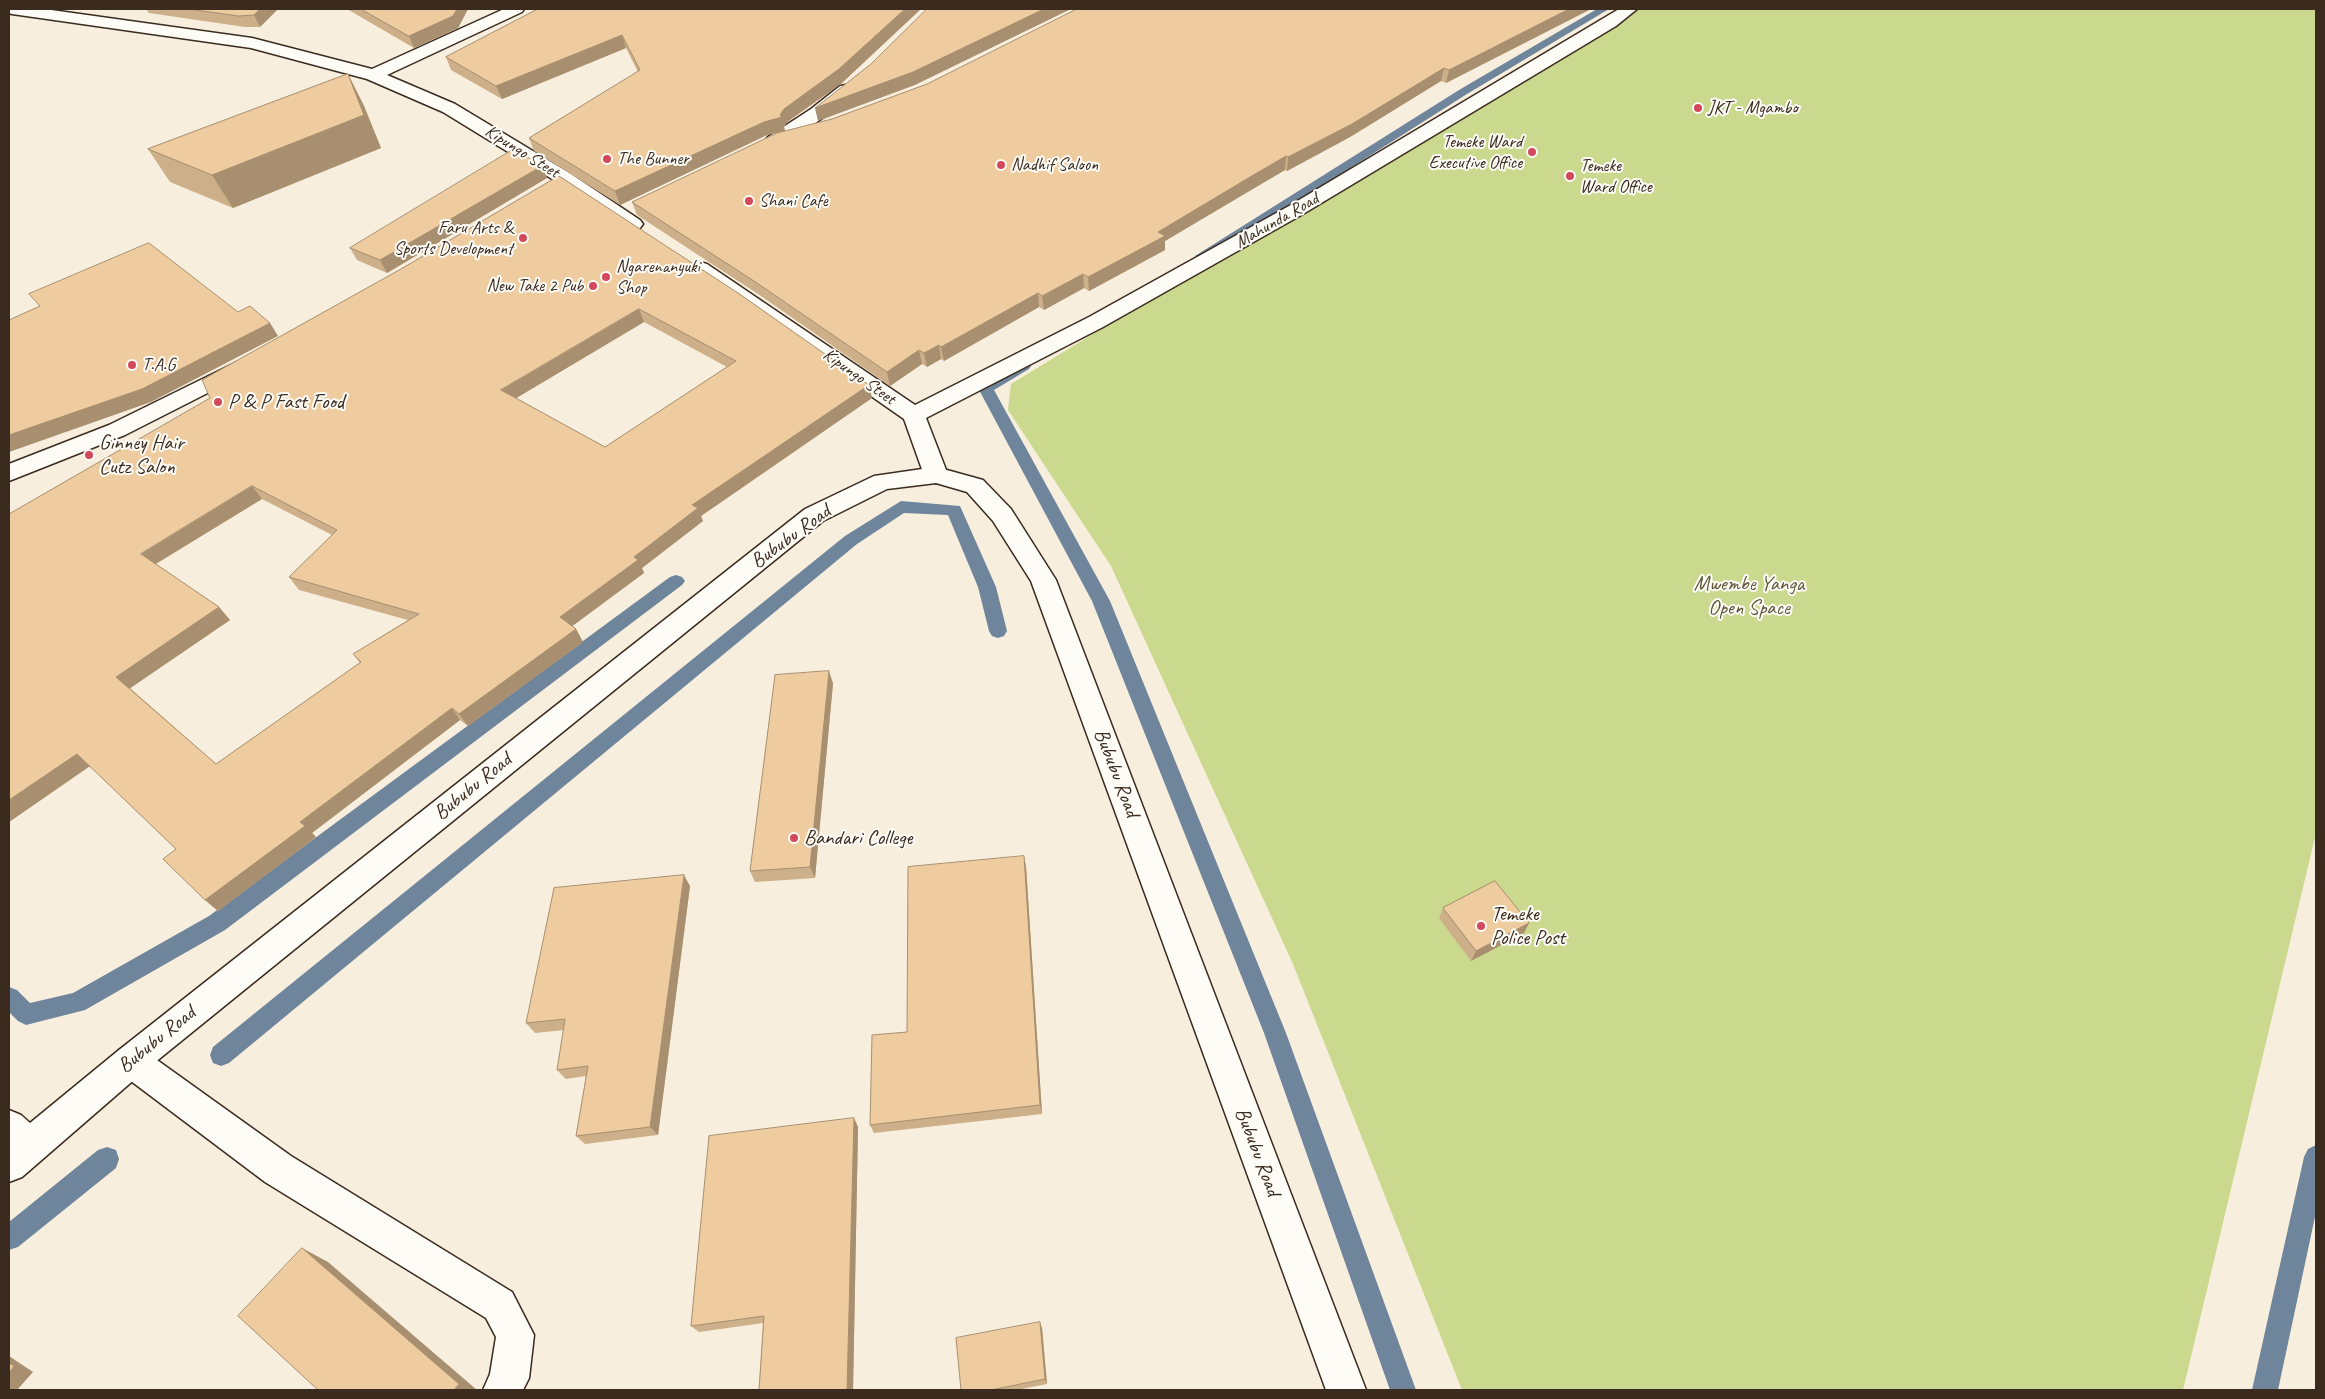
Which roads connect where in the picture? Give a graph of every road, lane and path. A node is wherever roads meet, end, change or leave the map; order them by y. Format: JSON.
{"nodes":[{"id":1,"x":12,"y":9,"type":"edge"},
{"id":2,"x":516,"y":9,"type":"edge"},
{"id":3,"x":1629,"y":9,"type":"edge"},
{"id":4,"x":373,"y":76,"type":"junction"},
{"id":5,"x":861,"y":77,"type":"edge"},
{"id":6,"x":828,"y":127,"type":"edge"},
{"id":7,"x":774,"y":141,"type":"junction"},
{"id":8,"x":757,"y":149,"type":"edge"},
{"id":9,"x":636,"y":207,"type":"edge"},
{"id":10,"x":618,"y":215,"type":"junction"},
{"id":11,"x":650,"y":236,"type":"edge"},
{"id":12,"x":682,"y":256,"type":"edge"},
{"id":13,"x":255,"y":358,"type":"edge"},
{"id":14,"x":914,"y":415,"type":"junction"},
{"id":15,"x":9,"y":473,"type":"edge"},
{"id":16,"x":936,"y":475,"type":"junction"},
{"id":17,"x":131,"y":1061,"type":"junction"},
{"id":18,"x":16,"y":1146,"type":"edge"},
{"id":19,"x":503,"y":1390,"type":"edge"},
{"id":20,"x":1346,"y":1390,"type":"edge"}],
"edges":[{"from":1,"to":4,"type":"street","name":"Kipungo Steet"},
{"from":2,"to":4,"type":"street"},
{"from":3,"to":14,"type":"street","name":"Mahunda Road"},
{"from":4,"to":10,"type":"street","name":"Kipungo Steet"},
{"from":5,"to":7,"type":"street"},
{"from":6,"to":7,"type":"street"},
{"from":7,"to":8,"type":"street"},
{"from":9,"to":10,"type":"street"},
{"from":10,"to":11,"type":"street","name":"Kipungo Steet"},
{"from":12,"to":14,"type":"street","name":"Kipungo Steet"},
{"from":13,"to":15,"type":"street"},
{"from":14,"to":16,"type":"street","name":"Kipungo Steet"},
{"from":16,"to":17,"type":"street","name":"Bububu Road"},
{"from":16,"to":20,"type":"street","name":"Bububu Road"},
{"from":17,"to":18,"type":"street","name":"Bububu Road"},
{"from":17,"to":19,"type":"street"}]}
